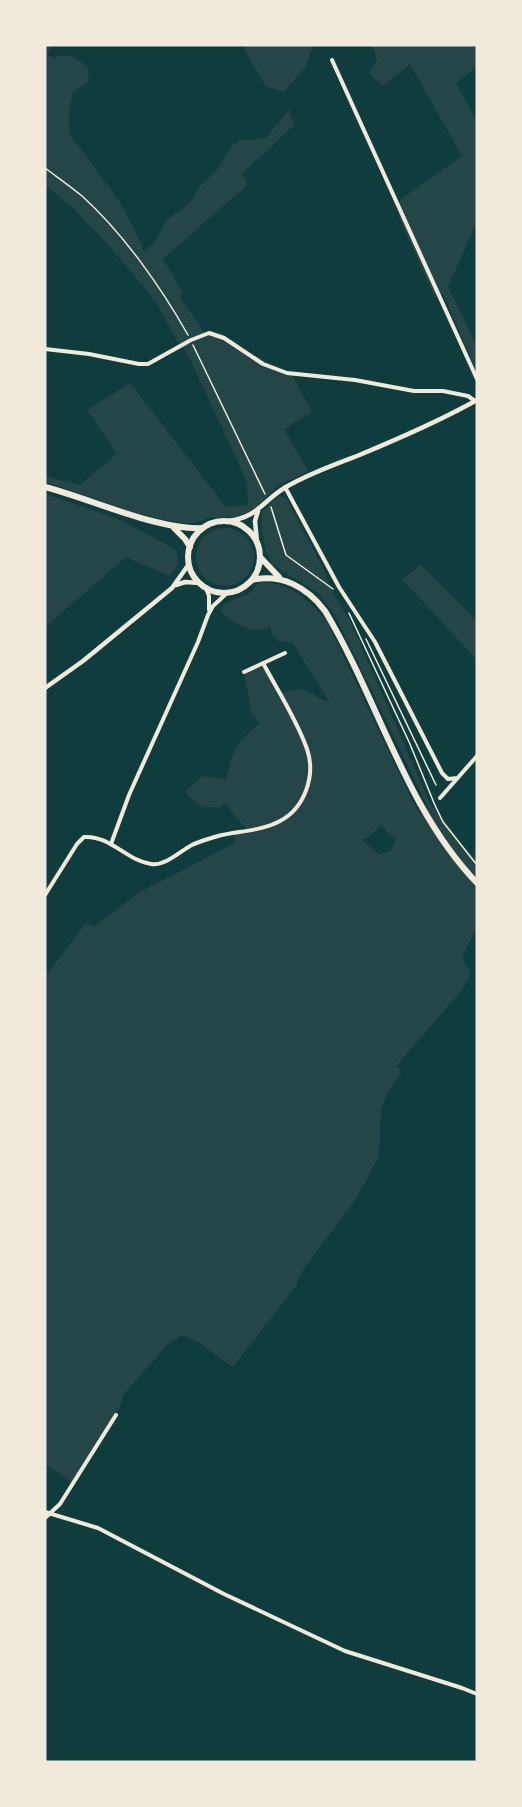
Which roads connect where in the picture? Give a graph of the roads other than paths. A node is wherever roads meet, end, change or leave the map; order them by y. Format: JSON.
{"nodes":[{"id":1,"x":332,"y":60,"type":"dead end"},
{"id":2,"x":45,"y":349,"type":"edge"},
{"id":3,"x":477,"y":379,"type":"edge"},
{"id":4,"x":476,"y":401,"type":"edge"},
{"id":5,"x":45,"y":487,"type":"edge"},
{"id":6,"x":285,"y":488,"type":"junction"},
{"id":7,"x":258,"y":512,"type":"junction"},
{"id":8,"x":228,"y":521,"type":"junction"},
{"id":9,"x":171,"y":525,"type":"junction"},
{"id":10,"x":203,"y":528,"type":"junction"},
{"id":11,"x":257,"y":542,"type":"junction"},
{"id":12,"x":190,"y":548,"type":"junction"},
{"id":13,"x":260,"y":558,"type":"junction"},
{"id":14,"x":189,"y":564,"type":"junction"},
{"id":15,"x":282,"y":579,"type":"junction"},
{"id":16,"x":252,"y":580,"type":"junction"},
{"id":17,"x":203,"y":586,"type":"junction"},
{"id":18,"x":172,"y":588,"type":"junction"},
{"id":19,"x":227,"y":593,"type":"junction"},
{"id":20,"x":208,"y":615,"type":"junction"},
{"id":21,"x":285,"y":653,"type":"dead end"},
{"id":22,"x":263,"y":663,"type":"junction"},
{"id":23,"x":244,"y":672,"type":"dead end"},
{"id":24,"x":45,"y":688,"type":"edge"},
{"id":25,"x":477,"y":756,"type":"edge"},
{"id":26,"x":457,"y":778,"type":"junction"},
{"id":27,"x":440,"y":798,"type":"dead end"},
{"id":28,"x":111,"y":844,"type":"junction"},
{"id":29,"x":477,"y":883,"type":"edge"},
{"id":30,"x":45,"y":895,"type":"edge"},
{"id":31,"x":116,"y":1415,"type":"dead end"},
{"id":32,"x":45,"y":1512,"type":"edge"},
{"id":33,"x":52,"y":1513,"type":"junction"},
{"id":34,"x":45,"y":1518,"type":"edge"},
{"id":35,"x":477,"y":1694,"type":"edge"}],
"edges":[{"from":1,"to":3,"type":"street"},
{"from":2,"to":4,"type":"street"},
{"from":4,"to":6,"type":"street"},
{"from":5,"to":9,"type":"main road"},
{"from":6,"to":7,"type":"street"},
{"from":6,"to":26,"type":"street"},
{"from":7,"to":8,"type":"street"},
{"from":7,"to":11,"type":"street"},
{"from":8,"to":10,"type":"main road"},
{"from":8,"to":11,"type":"main road"},
{"from":9,"to":10,"type":"main road"},
{"from":9,"to":12,"type":"main road"},
{"from":10,"to":12,"type":"main road"},
{"from":11,"to":13,"type":"main road"},
{"from":12,"to":14,"type":"main road"},
{"from":13,"to":15,"type":"main road"},
{"from":13,"to":16,"type":"main road"},
{"from":14,"to":17,"type":"main road"},
{"from":14,"to":18,"type":"street"},
{"from":15,"to":16,"type":"main road"},
{"from":15,"to":29,"type":"main road"},
{"from":16,"to":19,"type":"main road"},
{"from":17,"to":18,"type":"street"},
{"from":17,"to":19,"type":"main road"},
{"from":17,"to":20,"type":"street"},
{"from":18,"to":24,"type":"street"},
{"from":19,"to":20,"type":"street"},
{"from":20,"to":28,"type":"street"},
{"from":21,"to":22,"type":"street"},
{"from":22,"to":23,"type":"street"},
{"from":22,"to":28,"type":"street"},
{"from":25,"to":26,"type":"street"},
{"from":26,"to":27,"type":"street"},
{"from":28,"to":30,"type":"street"},
{"from":31,"to":33,"type":"street"},
{"from":32,"to":33,"type":"street"},
{"from":33,"to":34,"type":"street"},
{"from":33,"to":35,"type":"street"}]}
